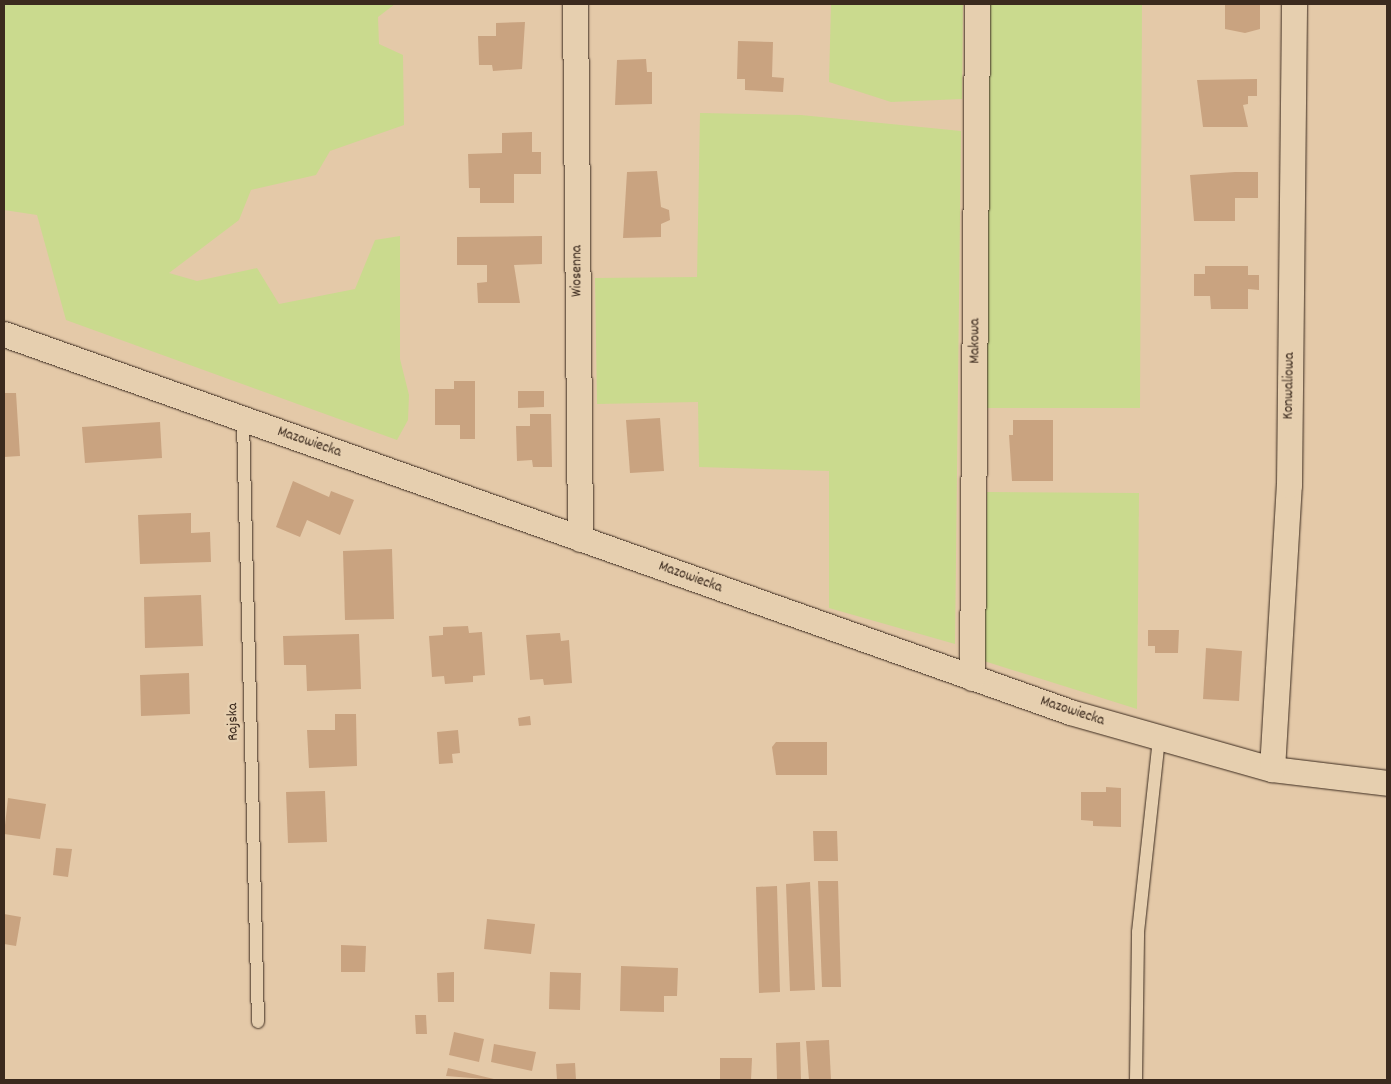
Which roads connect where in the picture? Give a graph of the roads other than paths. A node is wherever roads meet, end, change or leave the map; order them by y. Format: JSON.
{"nodes":[{"id":1,"x":575,"y":4,"type":"edge"},
{"id":2,"x":977,"y":4,"type":"edge"},
{"id":3,"x":1294,"y":4,"type":"edge"},
{"id":4,"x":4,"y":334,"type":"edge"},
{"id":5,"x":243,"y":420,"type":"junction"},
{"id":6,"x":580,"y":539,"type":"junction"},
{"id":7,"x":972,"y":678,"type":"junction"},
{"id":8,"x":1159,"y":738,"type":"junction"},
{"id":9,"x":1272,"y":769,"type":"junction"},
{"id":10,"x":1387,"y":783,"type":"edge"},
{"id":11,"x":258,"y":1022,"type":"dead end"},
{"id":12,"x":1136,"y":1080,"type":"edge"}],
"edges":[{"from":1,"to":6,"type":"street","name":"Wiosenna"},
{"from":2,"to":7,"type":"street","name":"Makowa"},
{"from":3,"to":9,"type":"street","name":"Konwaliowa"},
{"from":4,"to":5,"type":"street","name":"Mazowiecka"},
{"from":5,"to":6,"type":"street","name":"Mazowiecka"},
{"from":5,"to":11,"type":"lane","name":"Rajska"},
{"from":6,"to":7,"type":"street","name":"Mazowiecka"},
{"from":7,"to":8,"type":"street","name":"Mazowiecka"},
{"from":8,"to":9,"type":"street","name":"Mazowiecka"},
{"from":8,"to":12,"type":"lane"},
{"from":9,"to":10,"type":"street","name":"Mazowiecka"}]}
